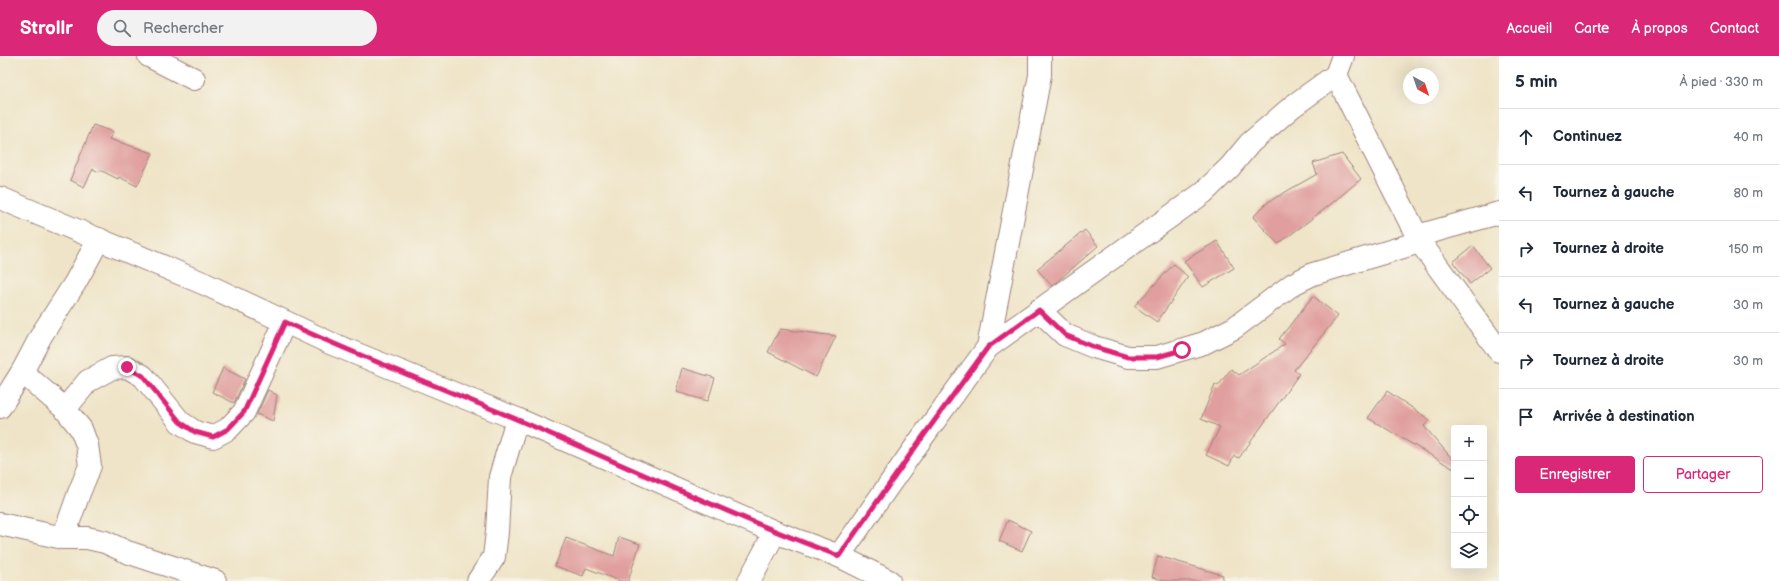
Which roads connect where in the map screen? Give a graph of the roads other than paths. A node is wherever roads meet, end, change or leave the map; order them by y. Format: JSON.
{"nodes":[{"id":1,"x":149,"y":56,"type":"edge"},
{"id":2,"x":1040,"y":56,"type":"edge"},
{"id":3,"x":1339,"y":66,"type":"edge"},
{"id":4,"x":194,"y":79,"type":"dead end"},
{"id":5,"x":0,"y":198,"type":"edge"},
{"id":6,"x":1499,"y":213,"type":"edge"},
{"id":7,"x":99,"y":239,"type":"junction"},
{"id":8,"x":1418,"y":239,"type":"junction"},
{"id":9,"x":1039,"y":310,"type":"junction"},
{"id":10,"x":285,"y":322,"type":"junction"},
{"id":11,"x":988,"y":347,"type":"junction"},
{"id":12,"x":1499,"y":351,"type":"edge"},
{"id":13,"x":22,"y":372,"type":"junction"},
{"id":14,"x":0,"y":407,"type":"edge"},
{"id":15,"x":65,"y":409,"type":"junction"},
{"id":16,"x":517,"y":420,"type":"junction"},
{"id":17,"x":0,"y":524,"type":"edge"},
{"id":18,"x":775,"y":532,"type":"junction"},
{"id":19,"x":64,"y":538,"type":"junction"},
{"id":20,"x":839,"y":556,"type":"junction"},
{"id":21,"x":215,"y":581,"type":"edge"},
{"id":22,"x":478,"y":581,"type":"edge"},
{"id":23,"x":749,"y":581,"type":"edge"},
{"id":24,"x":889,"y":581,"type":"edge"}],
"edges":[{"from":1,"to":4,"type":"street"},
{"from":2,"to":11,"type":"street"},
{"from":3,"to":8,"type":"street"},
{"from":3,"to":9,"type":"street"},
{"from":5,"to":7,"type":"street"},
{"from":6,"to":8,"type":"street"},
{"from":7,"to":10,"type":"street"},
{"from":7,"to":13,"type":"street"},
{"from":8,"to":9,"type":"street"},
{"from":8,"to":12,"type":"street"},
{"from":9,"to":11,"type":"street"},
{"from":10,"to":15,"type":"street"},
{"from":10,"to":16,"type":"street"},
{"from":11,"to":20,"type":"street"},
{"from":13,"to":14,"type":"street"},
{"from":13,"to":15,"type":"street"},
{"from":15,"to":19,"type":"street"},
{"from":16,"to":18,"type":"street"},
{"from":16,"to":22,"type":"street"},
{"from":17,"to":19,"type":"street"},
{"from":18,"to":20,"type":"street"},
{"from":18,"to":23,"type":"street"},
{"from":19,"to":21,"type":"street"},
{"from":20,"to":24,"type":"street"}]}
